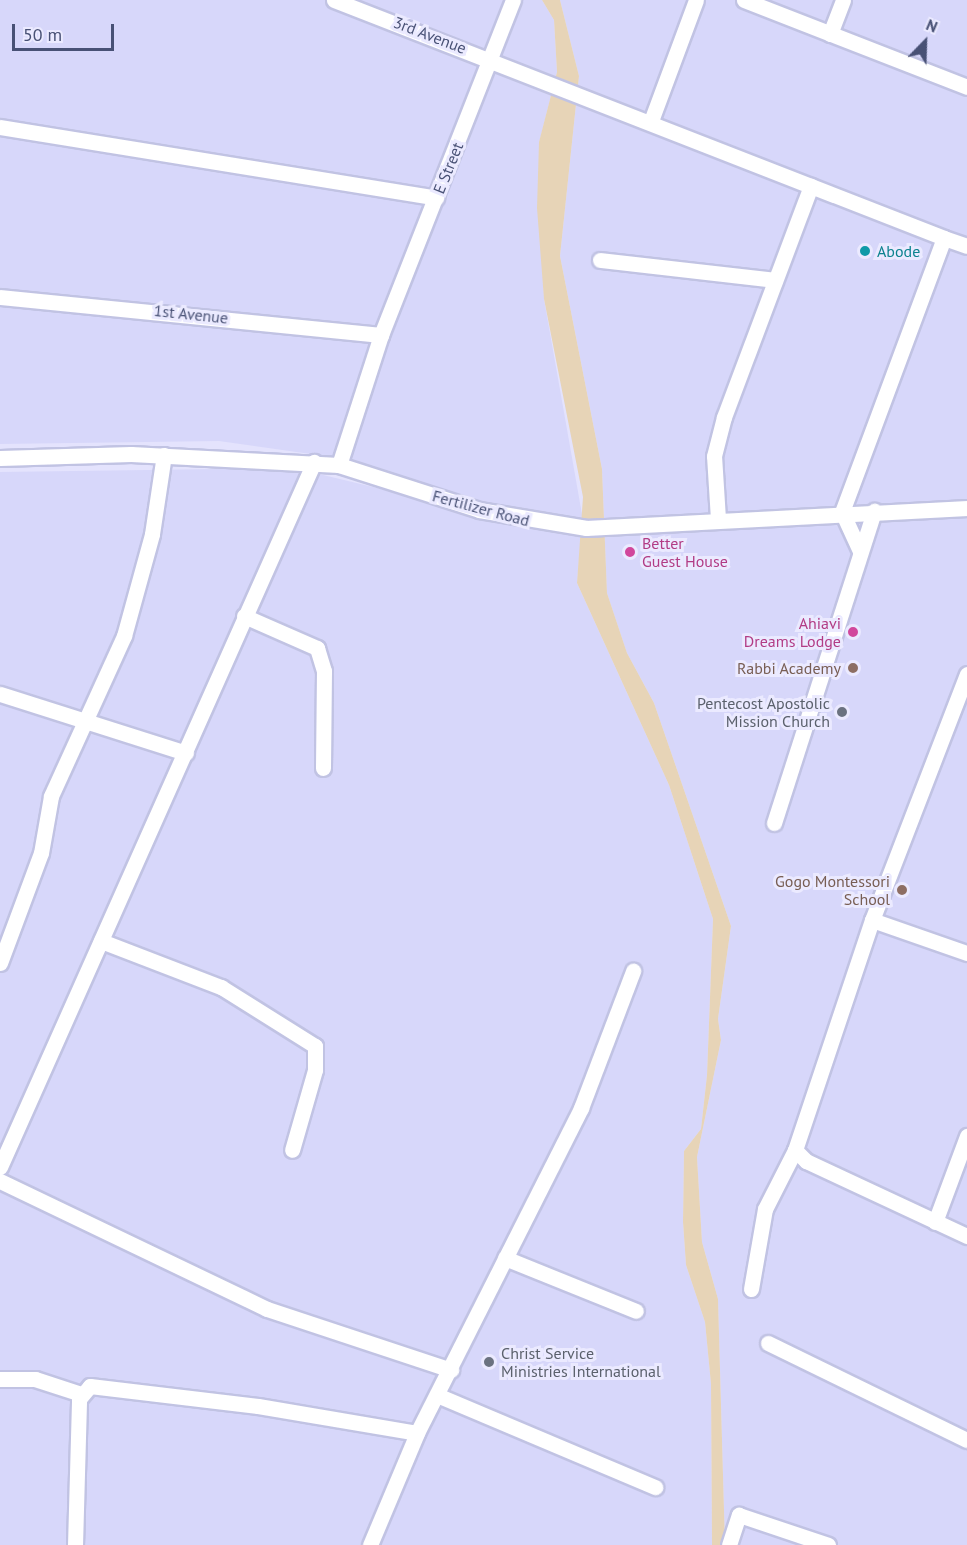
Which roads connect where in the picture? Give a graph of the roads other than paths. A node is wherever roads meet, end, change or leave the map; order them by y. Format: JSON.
{"nodes":[{"id":1,"x":334,"y":0,"type":"edge"},
{"id":2,"x":513,"y":0,"type":"edge"},
{"id":3,"x":696,"y":0,"type":"edge"},
{"id":4,"x":744,"y":0,"type":"edge"},
{"id":5,"x":843,"y":0,"type":"edge"},
{"id":6,"x":830,"y":34,"type":"junction"},
{"id":7,"x":491,"y":59,"type":"junction"},
{"id":8,"x":967,"y":87,"type":"edge"},
{"id":9,"x":651,"y":121,"type":"junction"},
{"id":10,"x":0,"y":127,"type":"edge"},
{"id":11,"x":812,"y":186,"type":"junction"},
{"id":12,"x":436,"y":198,"type":"junction"},
{"id":13,"x":944,"y":238,"type":"junction"},
{"id":14,"x":967,"y":246,"type":"edge"},
{"id":15,"x":600,"y":260,"type":"dead end"},
{"id":16,"x":775,"y":280,"type":"junction"},
{"id":17,"x":0,"y":297,"type":"edge"},
{"id":18,"x":381,"y":335,"type":"junction"},
{"id":19,"x":164,"y":455,"type":"junction"},
{"id":20,"x":0,"y":458,"type":"edge"},
{"id":21,"x":314,"y":462,"type":"junction"},
{"id":22,"x":339,"y":465,"type":"junction"},
{"id":23,"x":967,"y":508,"type":"edge"},
{"id":24,"x":873,"y":511,"type":"junction"},
{"id":25,"x":842,"y":512,"type":"junction"},
{"id":26,"x":718,"y":519,"type":"junction"},
{"id":27,"x":860,"y":551,"type":"junction"},
{"id":28,"x":244,"y":616,"type":"junction"},
{"id":29,"x":967,"y":674,"type":"edge"},
{"id":30,"x":0,"y":694,"type":"edge"},
{"id":31,"x":83,"y":721,"type":"junction"},
{"id":32,"x":186,"y":753,"type":"junction"},
{"id":33,"x":323,"y":768,"type":"dead end"},
{"id":34,"x":774,"y":823,"type":"dead end"},
{"id":35,"x":872,"y":920,"type":"junction"},
{"id":36,"x":101,"y":941,"type":"junction"},
{"id":37,"x":967,"y":953,"type":"edge"},
{"id":38,"x":0,"y":963,"type":"edge"},
{"id":39,"x":633,"y":971,"type":"dead end"},
{"id":40,"x":967,"y":1136,"type":"edge"},
{"id":41,"x":292,"y":1150,"type":"dead end"},
{"id":42,"x":795,"y":1150,"type":"junction"},
{"id":43,"x":0,"y":1167,"type":"edge"},
{"id":44,"x":0,"y":1181,"type":"edge"},
{"id":45,"x":935,"y":1222,"type":"junction"},
{"id":46,"x":967,"y":1236,"type":"edge"},
{"id":47,"x":505,"y":1258,"type":"junction"},
{"id":48,"x":751,"y":1289,"type":"dead end"},
{"id":49,"x":636,"y":1311,"type":"dead end"},
{"id":50,"x":768,"y":1343,"type":"dead end"},
{"id":51,"x":451,"y":1370,"type":"junction"},
{"id":52,"x":0,"y":1380,"type":"edge"},
{"id":53,"x":81,"y":1394,"type":"junction"},
{"id":54,"x":436,"y":1395,"type":"junction"},
{"id":55,"x":417,"y":1433,"type":"junction"},
{"id":56,"x":966,"y":1435,"type":"edge"},
{"id":57,"x":655,"y":1487,"type":"dead end"},
{"id":58,"x":75,"y":1545,"type":"edge"},
{"id":59,"x":370,"y":1545,"type":"edge"},
{"id":60,"x":729,"y":1545,"type":"edge"},
{"id":61,"x":828,"y":1545,"type":"edge"}],
"edges":[{"from":1,"to":7,"type":"street","name":"3rd Avenue"},
{"from":2,"to":7,"type":"street","name":"E Street"},
{"from":3,"to":9,"type":"street"},
{"from":4,"to":6,"type":"street"},
{"from":5,"to":6,"type":"street"},
{"from":6,"to":8,"type":"street"},
{"from":7,"to":9,"type":"street","name":"3rd Avenue"},
{"from":7,"to":12,"type":"street","name":"E Street"},
{"from":9,"to":11,"type":"street","name":"3rd Avenue"},
{"from":10,"to":12,"type":"street"},
{"from":11,"to":13,"type":"street","name":"3rd Avenue"},
{"from":11,"to":16,"type":"street"},
{"from":12,"to":18,"type":"street","name":"E Street"},
{"from":13,"to":14,"type":"street","name":"3rd Avenue"},
{"from":13,"to":25,"type":"street"},
{"from":15,"to":16,"type":"street"},
{"from":16,"to":26,"type":"street"},
{"from":17,"to":18,"type":"street","name":"1st Avenue"},
{"from":18,"to":22,"type":"street","name":"E Street"},
{"from":19,"to":20,"type":"street","name":"Fertilizer Road"},
{"from":19,"to":21,"type":"street","name":"Fertilizer Road"},
{"from":19,"to":31,"type":"street"},
{"from":21,"to":22,"type":"street","name":"Fertilizer Road"},
{"from":21,"to":28,"type":"street"},
{"from":22,"to":26,"type":"street","name":"Fertilizer Road"},
{"from":23,"to":24,"type":"street","name":"Fertilizer Road"},
{"from":24,"to":25,"type":"street","name":"Fertilizer Road"},
{"from":24,"to":27,"type":"street"},
{"from":25,"to":26,"type":"street","name":"Fertilizer Road"},
{"from":25,"to":27,"type":"street"},
{"from":27,"to":34,"type":"street"},
{"from":28,"to":32,"type":"street"},
{"from":28,"to":33,"type":"street"},
{"from":29,"to":35,"type":"street"},
{"from":30,"to":31,"type":"street"},
{"from":31,"to":32,"type":"street"},
{"from":31,"to":38,"type":"street"},
{"from":32,"to":36,"type":"street"},
{"from":35,"to":37,"type":"street"},
{"from":35,"to":42,"type":"street"},
{"from":36,"to":41,"type":"street"},
{"from":36,"to":43,"type":"street"},
{"from":39,"to":47,"type":"street"},
{"from":40,"to":45,"type":"street"},
{"from":42,"to":45,"type":"street"},
{"from":42,"to":48,"type":"street"},
{"from":44,"to":51,"type":"street"},
{"from":45,"to":46,"type":"street"},
{"from":47,"to":49,"type":"street"},
{"from":47,"to":51,"type":"street"},
{"from":50,"to":56,"type":"street"},
{"from":51,"to":54,"type":"street"},
{"from":52,"to":53,"type":"street"},
{"from":53,"to":55,"type":"street"},
{"from":53,"to":58,"type":"street"},
{"from":54,"to":55,"type":"street"},
{"from":54,"to":57,"type":"street"},
{"from":55,"to":59,"type":"street"},
{"from":60,"to":61,"type":"street"}]}
